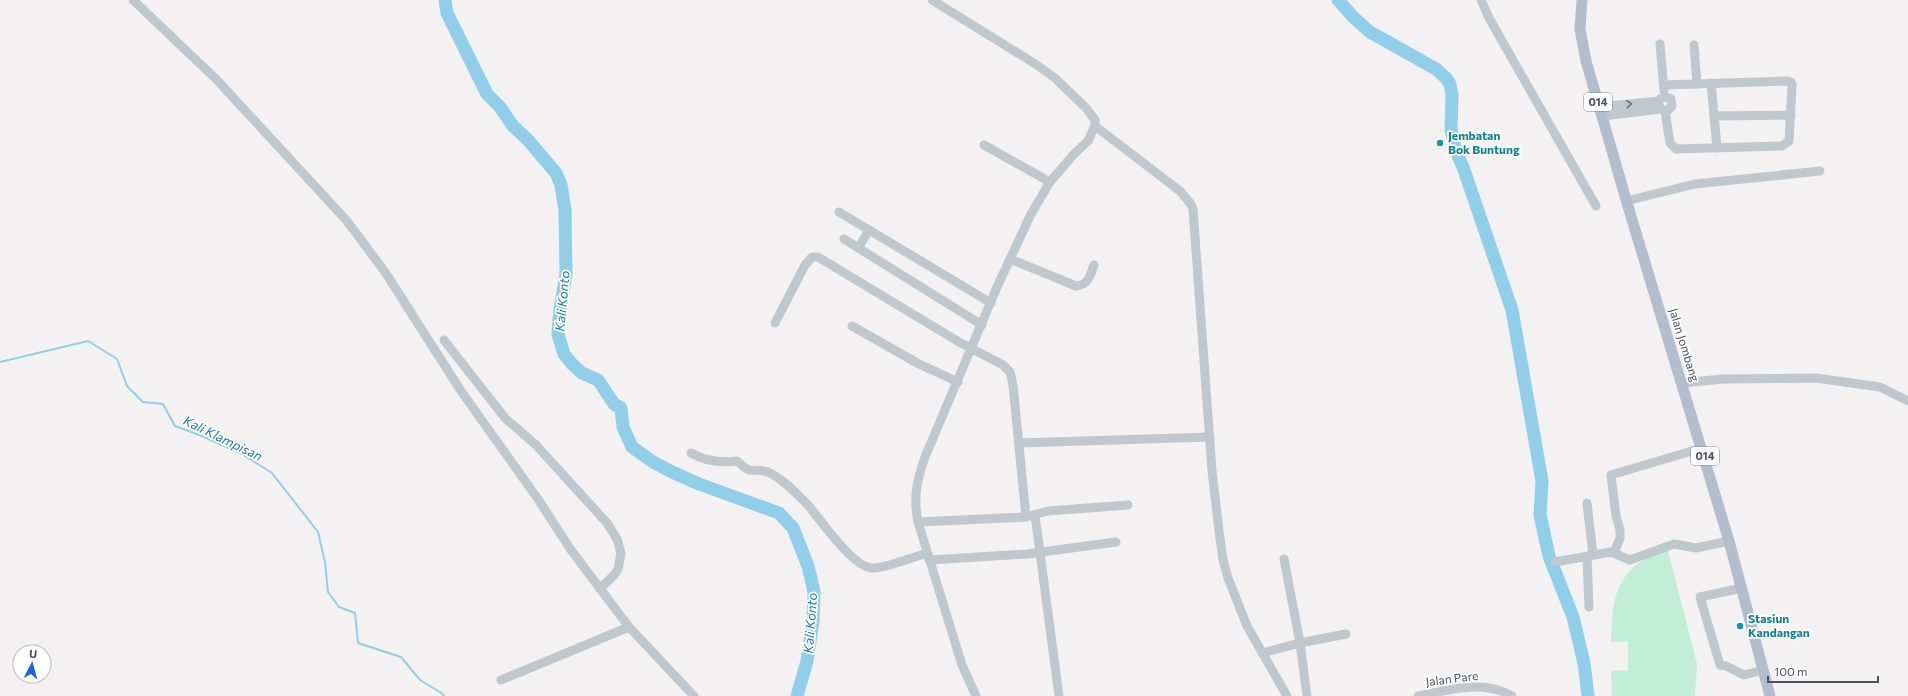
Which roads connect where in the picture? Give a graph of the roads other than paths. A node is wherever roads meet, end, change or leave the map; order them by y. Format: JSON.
{"nodes":[{"id":1,"x":133,"y":0,"type":"edge"},
{"id":2,"x":932,"y":0,"type":"edge"},
{"id":3,"x":1481,"y":0,"type":"edge"},
{"id":4,"x":1582,"y":0,"type":"edge"},
{"id":5,"x":1660,"y":44,"type":"dead end"},
{"id":6,"x":1694,"y":44,"type":"dead end"},
{"id":7,"x":1711,"y":83,"type":"junction"},
{"id":8,"x":1698,"y":84,"type":"junction"},
{"id":9,"x":1664,"y":85,"type":"junction"},
{"id":10,"x":1662,"y":104,"type":"junction"},
{"id":11,"x":1600,"y":111,"type":"junction"},
{"id":12,"x":1791,"y":115,"type":"junction"},
{"id":13,"x":1714,"y":116,"type":"junction"},
{"id":14,"x":1095,"y":126,"type":"junction"},
{"id":15,"x":984,"y":145,"type":"dead end"},
{"id":16,"x":1717,"y":148,"type":"junction"},
{"id":17,"x":1820,"y":171,"type":"dead end"},
{"id":18,"x":1050,"y":182,"type":"junction"},
{"id":19,"x":1626,"y":202,"type":"junction"},
{"id":20,"x":1596,"y":206,"type":"dead end"},
{"id":21,"x":839,"y":212,"type":"dead end"},
{"id":22,"x":869,"y":230,"type":"junction"},
{"id":23,"x":844,"y":239,"type":"dead end"},
{"id":24,"x":859,"y":248,"type":"junction"},
{"id":25,"x":1010,"y":259,"type":"junction"},
{"id":26,"x":1094,"y":265,"type":"dead end"},
{"id":27,"x":991,"y":303,"type":"junction"},
{"id":28,"x":775,"y":323,"type":"dead end"},
{"id":29,"x":982,"y":325,"type":"junction"},
{"id":30,"x":852,"y":326,"type":"dead end"},
{"id":31,"x":444,"y":340,"type":"dead end"},
{"id":32,"x":972,"y":349,"type":"junction"},
{"id":33,"x":958,"y":382,"type":"junction"},
{"id":34,"x":1682,"y":383,"type":"junction"},
{"id":35,"x":1908,"y":401,"type":"edge"},
{"id":36,"x":1210,"y":438,"type":"junction"},
{"id":37,"x":1019,"y":443,"type":"junction"},
{"id":38,"x":1702,"y":448,"type":"junction"},
{"id":39,"x":691,"y":453,"type":"dead end"},
{"id":40,"x":1587,"y":502,"type":"dead end"},
{"id":41,"x":1128,"y":505,"type":"dead end"},
{"id":42,"x":1030,"y":516,"type":"junction"},
{"id":43,"x":918,"y":522,"type":"junction"},
{"id":44,"x":1729,"y":541,"type":"junction"},
{"id":45,"x":1116,"y":542,"type":"dead end"},
{"id":46,"x":1040,"y":552,"type":"junction"},
{"id":47,"x":1614,"y":553,"type":"junction"},
{"id":48,"x":928,"y":556,"type":"junction"},
{"id":49,"x":1590,"y":556,"type":"junction"},
{"id":50,"x":1284,"y":559,"type":"dead end"},
{"id":51,"x":1555,"y":562,"type":"dead end"},
{"id":52,"x":1742,"y":588,"type":"junction"},
{"id":53,"x":600,"y":589,"type":"junction"},
{"id":54,"x":1589,"y":607,"type":"dead end"},
{"id":55,"x":629,"y":626,"type":"junction"},
{"id":56,"x":1346,"y":634,"type":"dead end"},
{"id":57,"x":1300,"y":643,"type":"junction"},
{"id":58,"x":1262,"y":653,"type":"junction"},
{"id":59,"x":1764,"y":670,"type":"junction"},
{"id":60,"x":501,"y":680,"type":"dead end"},
{"id":61,"x":694,"y":696,"type":"edge"},
{"id":62,"x":976,"y":696,"type":"edge"},
{"id":63,"x":1059,"y":696,"type":"edge"},
{"id":64,"x":1286,"y":696,"type":"edge"},
{"id":65,"x":1307,"y":696,"type":"edge"},
{"id":66,"x":1418,"y":696,"type":"edge"},
{"id":67,"x":1512,"y":696,"type":"edge"},
{"id":68,"x":1770,"y":696,"type":"edge"}],
"edges":[{"from":1,"to":53,"type":"street"},
{"from":2,"to":14,"type":"street"},
{"from":3,"to":20,"type":"street"},
{"from":4,"to":11,"type":"main road","name":"Jalan Jombang","number":"014"},
{"from":5,"to":9,"type":"street"},
{"from":6,"to":8,"type":"street"},
{"from":7,"to":8,"type":"street"},
{"from":7,"to":12,"type":"street"},
{"from":7,"to":13,"type":"street"},
{"from":8,"to":9,"type":"street"},
{"from":9,"to":10,"type":"street"},
{"from":10,"to":11,"type":"street"},
{"from":10,"to":16,"type":"street"},
{"from":11,"to":19,"type":"main road","name":"Jalan Jombang","number":"014"},
{"from":12,"to":13,"type":"street"},
{"from":12,"to":16,"type":"street"},
{"from":13,"to":16,"type":"street"},
{"from":14,"to":18,"type":"street"},
{"from":14,"to":36,"type":"street"},
{"from":15,"to":18,"type":"street"},
{"from":17,"to":19,"type":"street"},
{"from":18,"to":25,"type":"street"},
{"from":19,"to":34,"type":"main road","name":"Jalan Jombang","number":"014"},
{"from":21,"to":22,"type":"street"},
{"from":22,"to":24,"type":"street"},
{"from":22,"to":27,"type":"street"},
{"from":23,"to":24,"type":"street"},
{"from":24,"to":29,"type":"street"},
{"from":25,"to":26,"type":"street"},
{"from":25,"to":27,"type":"street"},
{"from":27,"to":29,"type":"street"},
{"from":28,"to":32,"type":"street"},
{"from":29,"to":32,"type":"street"},
{"from":30,"to":33,"type":"street"},
{"from":31,"to":53,"type":"street"},
{"from":32,"to":33,"type":"street"},
{"from":32,"to":37,"type":"street"},
{"from":33,"to":43,"type":"street"},
{"from":34,"to":35,"type":"street"},
{"from":34,"to":38,"type":"main road","name":"Jalan Jombang","number":"014"},
{"from":36,"to":37,"type":"street"},
{"from":36,"to":58,"type":"street"},
{"from":37,"to":42,"type":"street"},
{"from":38,"to":44,"type":"main road","name":"Jalan Jombang","number":"014"},
{"from":38,"to":47,"type":"street"},
{"from":39,"to":48,"type":"street"},
{"from":40,"to":49,"type":"street"},
{"from":41,"to":42,"type":"street"},
{"from":42,"to":43,"type":"street"},
{"from":42,"to":46,"type":"street"},
{"from":43,"to":48,"type":"street"},
{"from":44,"to":47,"type":"street"},
{"from":44,"to":52,"type":"main road","name":"Jalan Jombang","number":"014"},
{"from":45,"to":46,"type":"street"},
{"from":46,"to":48,"type":"street"},
{"from":46,"to":63,"type":"street"},
{"from":47,"to":49,"type":"street"},
{"from":48,"to":62,"type":"street"},
{"from":49,"to":51,"type":"street"},
{"from":49,"to":54,"type":"street"},
{"from":50,"to":57,"type":"street"},
{"from":52,"to":59,"type":"main road","name":"Jalan Jombang","number":"014"},
{"from":52,"to":59,"type":"street"},
{"from":53,"to":55,"type":"street"},
{"from":55,"to":60,"type":"street"},
{"from":55,"to":61,"type":"street"},
{"from":56,"to":57,"type":"street"},
{"from":57,"to":58,"type":"street"},
{"from":57,"to":65,"type":"street"},
{"from":58,"to":64,"type":"street"},
{"from":59,"to":68,"type":"main road","name":"Jalan Jombang","number":"014"},
{"from":66,"to":67,"type":"street","name":"Jalan Pare"}]}
